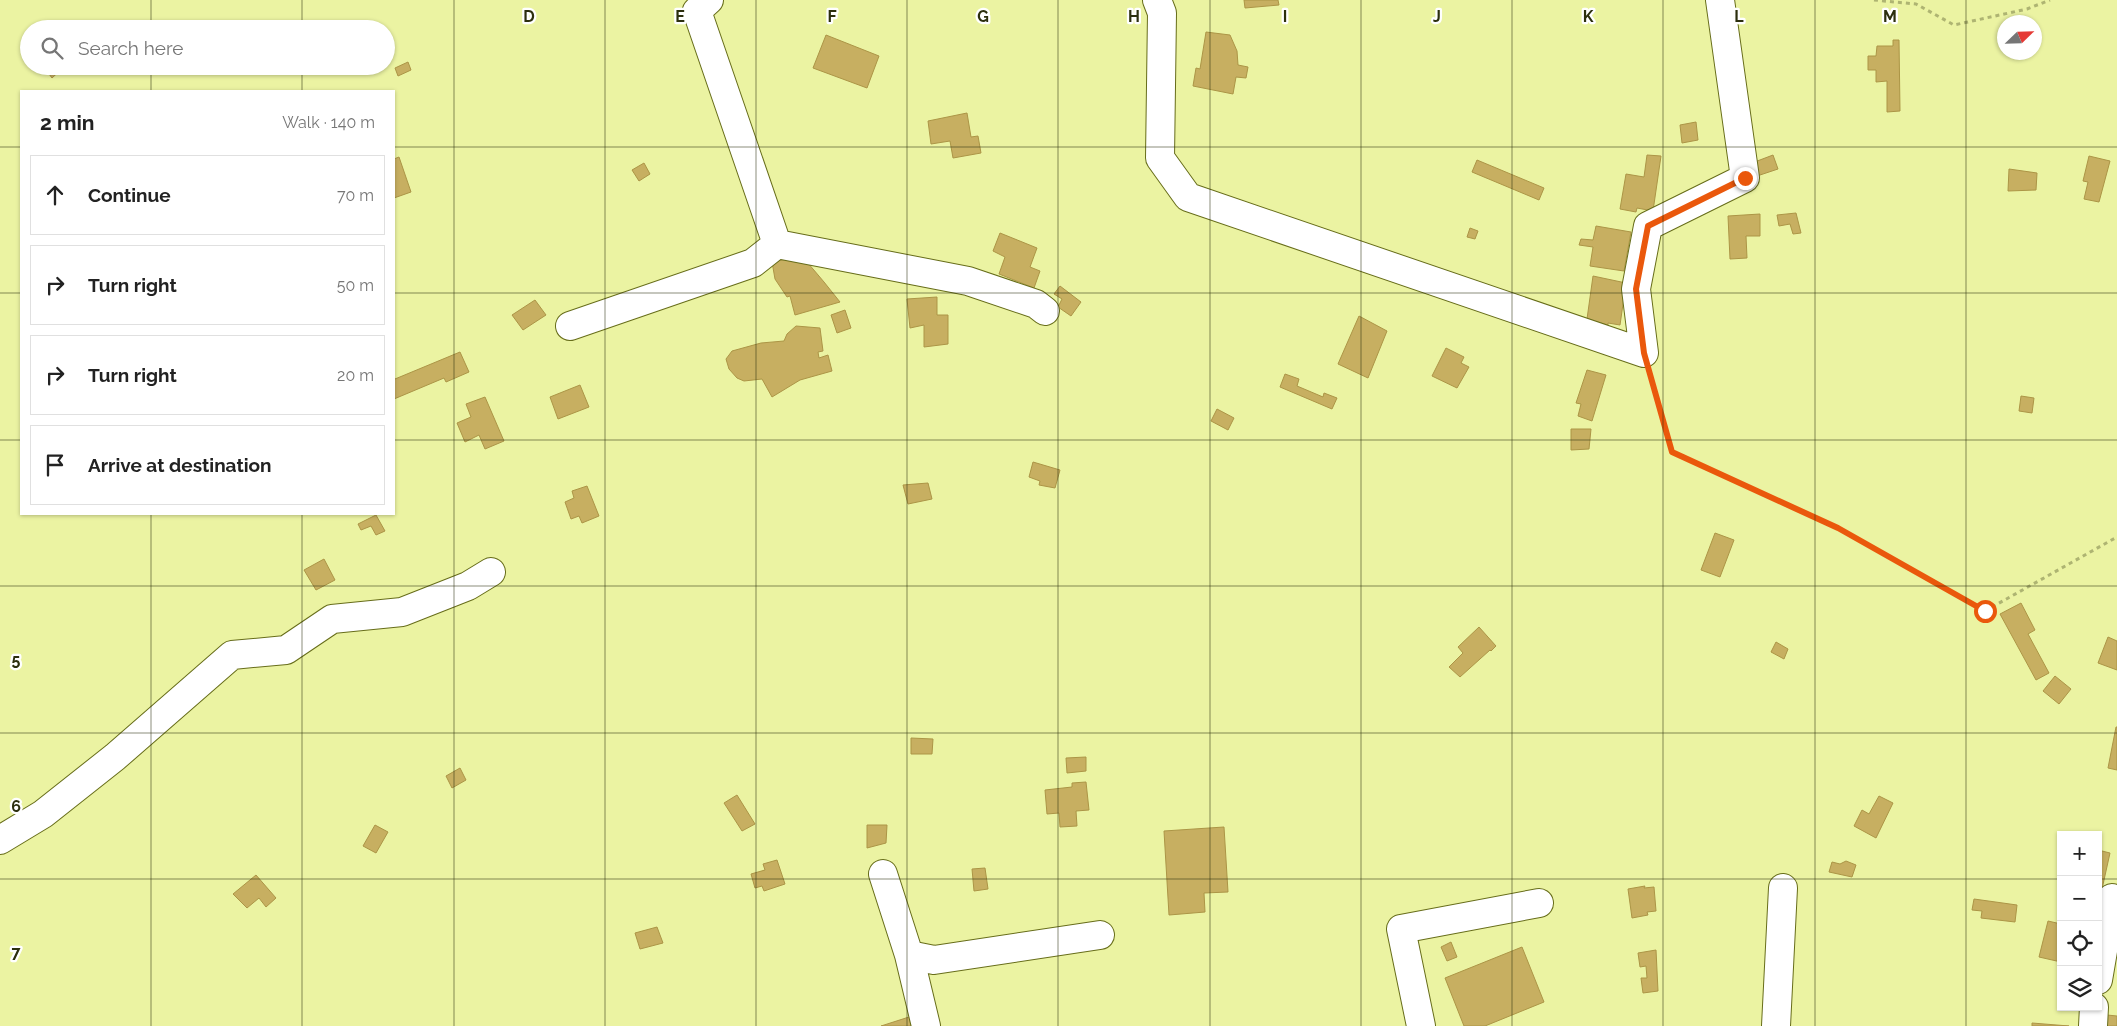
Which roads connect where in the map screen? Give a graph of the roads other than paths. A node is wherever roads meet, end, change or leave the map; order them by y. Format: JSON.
{"nodes":[{"id":1,"x":709,"y":0,"type":"edge"},
{"id":2,"x":1156,"y":0,"type":"edge"},
{"id":3,"x":1720,"y":0,"type":"edge"},
{"id":4,"x":778,"y":244,"type":"junction"},
{"id":5,"x":1045,"y":311,"type":"dead end"},
{"id":6,"x":570,"y":326,"type":"dead end"},
{"id":7,"x":491,"y":572,"type":"dead end"},
{"id":8,"x":0,"y":840,"type":"edge"},
{"id":9,"x":883,"y":874,"type":"dead end"},
{"id":10,"x":1783,"y":888,"type":"dead end"},
{"id":11,"x":2112,"y":898,"type":"dead end"},
{"id":12,"x":1539,"y":903,"type":"dead end"},
{"id":13,"x":1100,"y":935,"type":"dead end"},
{"id":14,"x":909,"y":955,"type":"junction"},
{"id":15,"x":2100,"y":966,"type":"edge"},
{"id":16,"x":2094,"y":1011,"type":"edge"},
{"id":17,"x":926,"y":1026,"type":"edge"},
{"id":18,"x":1421,"y":1026,"type":"edge"},
{"id":19,"x":1776,"y":1026,"type":"edge"},
{"id":20,"x":2093,"y":1026,"type":"edge"}],
"edges":[{"from":1,"to":4,"type":"street"},
{"from":2,"to":3,"type":"street"},
{"from":4,"to":5,"type":"street"},
{"from":4,"to":6,"type":"street"},
{"from":7,"to":8,"type":"street"},
{"from":9,"to":14,"type":"street"},
{"from":10,"to":19,"type":"street"},
{"from":11,"to":15,"type":"street"},
{"from":12,"to":18,"type":"street"},
{"from":13,"to":14,"type":"street"},
{"from":14,"to":17,"type":"street"},
{"from":16,"to":20,"type":"street"}]}
